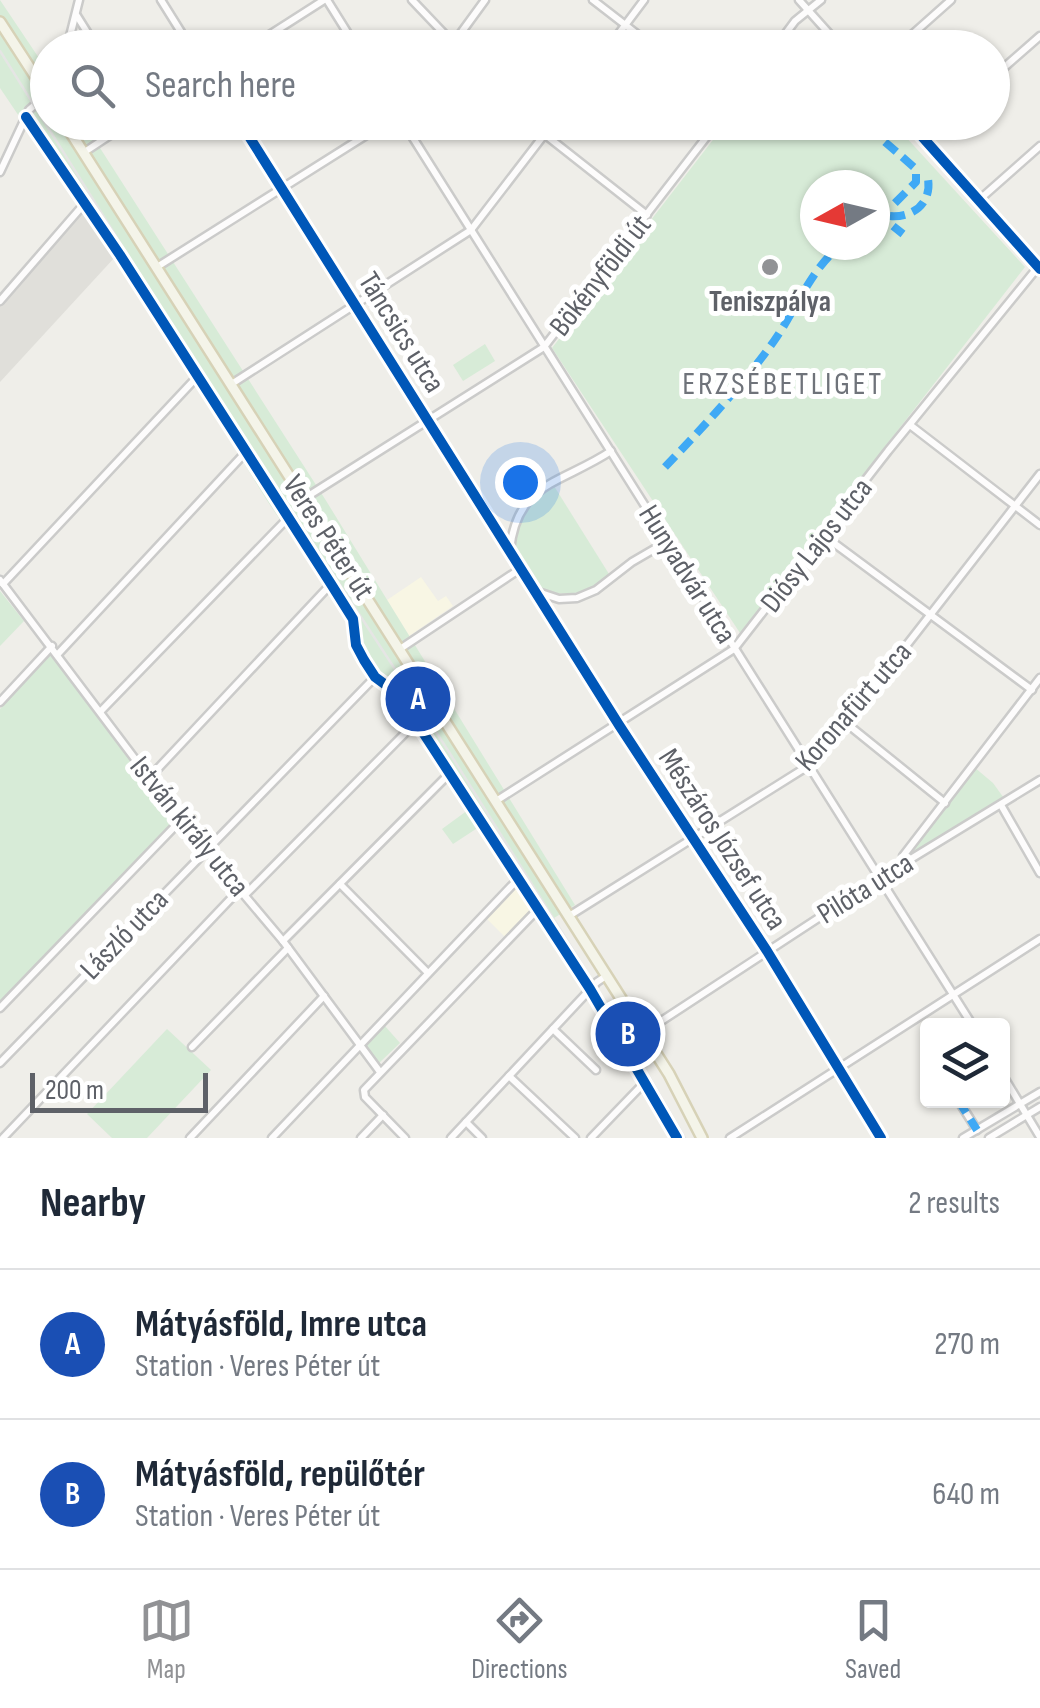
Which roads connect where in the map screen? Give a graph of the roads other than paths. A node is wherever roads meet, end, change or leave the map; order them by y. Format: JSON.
{"nodes":[{"id":1,"x":79,"y":0,"type":"edge"},
{"id":2,"x":161,"y":0,"type":"edge"},
{"id":3,"x":325,"y":0,"type":"edge"},
{"id":4,"x":412,"y":0,"type":"edge"},
{"id":5,"x":485,"y":0,"type":"edge"},
{"id":6,"x":593,"y":0,"type":"edge"},
{"id":7,"x":644,"y":0,"type":"edge"},
{"id":8,"x":799,"y":0,"type":"edge"},
{"id":9,"x":821,"y":0,"type":"edge"},
{"id":10,"x":951,"y":0,"type":"edge"},
{"id":11,"x":809,"y":10,"type":"junction"},
{"id":12,"x":76,"y":15,"type":"junction"},
{"id":13,"x":0,"y":22,"type":"edge"},
{"id":14,"x":625,"y":24,"type":"junction"},
{"id":15,"x":72,"y":30,"type":"edge"},
{"id":16,"x":86,"y":30,"type":"edge"},
{"id":17,"x":180,"y":30,"type":"edge"},
{"id":18,"x":278,"y":30,"type":"edge"},
{"id":19,"x":344,"y":30,"type":"edge"},
{"id":20,"x":439,"y":30,"type":"edge"},
{"id":21,"x":463,"y":30,"type":"edge"},
{"id":22,"x":621,"y":30,"type":"edge"},
{"id":23,"x":632,"y":30,"type":"edge"},
{"id":24,"x":789,"y":30,"type":"edge"},
{"id":25,"x":826,"y":30,"type":"edge"},
{"id":26,"x":917,"y":30,"type":"edge"},
{"id":27,"x":1040,"y":36,"type":"edge"},
{"id":28,"x":1010,"y":62,"type":"edge"},
{"id":29,"x":30,"y":69,"type":"edge"},
{"id":30,"x":30,"y":109,"type":"edge"},
{"id":31,"x":26,"y":116,"type":"junction"},
{"id":32,"x":30,"y":122,"type":"edge"},
{"id":33,"x":42,"y":140,"type":"edge"},
{"id":34,"x":75,"y":140,"type":"edge"},
{"id":35,"x":103,"y":140,"type":"edge"},
{"id":36,"x":252,"y":140,"type":"edge"},
{"id":37,"x":359,"y":140,"type":"edge"},
{"id":38,"x":414,"y":140,"type":"edge"},
{"id":39,"x":541,"y":140,"type":"edge"},
{"id":40,"x":551,"y":140,"type":"edge"},
{"id":41,"x":704,"y":140,"type":"edge"},
{"id":42,"x":926,"y":140,"type":"edge"},
{"id":43,"x":1040,"y":146,"type":"edge"},
{"id":44,"x":83,"y":153,"type":"junction"},
{"id":45,"x":0,"y":172,"type":"edge"},
{"id":46,"x":283,"y":189,"type":"junction"},
{"id":47,"x":979,"y":200,"type":"junction"},
{"id":48,"x":85,"y":203,"type":"junction"},
{"id":49,"x":647,"y":215,"type":"junction"},
{"id":50,"x":471,"y":230,"type":"junction"},
{"id":51,"x":1040,"y":254,"type":"edge"},
{"id":52,"x":1037,"y":265,"type":"edge"},
{"id":53,"x":156,"y":268,"type":"junction"},
{"id":54,"x":0,"y":302,"type":"edge"},
{"id":55,"x":354,"y":304,"type":"junction"},
{"id":56,"x":544,"y":347,"type":"junction"},
{"id":57,"x":197,"y":376,"type":"junction"},
{"id":58,"x":230,"y":384,"type":"junction"},
{"id":59,"x":426,"y":418,"type":"junction"},
{"id":60,"x":910,"y":425,"type":"junction"},
{"id":61,"x":611,"y":451,"type":"junction"},
{"id":62,"x":245,"y":453,"type":"junction"},
{"id":63,"x":1040,"y":474,"type":"edge"},
{"id":64,"x":305,"y":498,"type":"junction"},
{"id":65,"x":1017,"y":504,"type":"junction"},
{"id":66,"x":287,"y":519,"type":"junction"},
{"id":67,"x":1040,"y":525,"type":"edge"},
{"id":68,"x":824,"y":535,"type":"junction"},
{"id":69,"x":668,"y":541,"type":"junction"},
{"id":70,"x":510,"y":550,"type":"junction"},
{"id":71,"x":520,"y":569,"type":"junction"},
{"id":72,"x":2,"y":582,"type":"edge"},
{"id":73,"x":331,"y":584,"type":"junction"},
{"id":74,"x":534,"y":591,"type":"junction"},
{"id":75,"x":931,"y":614,"type":"junction"},
{"id":76,"x":52,"y":646,"type":"junction"},
{"id":77,"x":400,"y":649,"type":"junction"},
{"id":78,"x":734,"y":649,"type":"junction"},
{"id":79,"x":58,"y":654,"type":"junction"},
{"id":80,"x":374,"y":677,"type":"junction"},
{"id":81,"x":1040,"y":678,"type":"edge"},
{"id":82,"x":1032,"y":690,"type":"junction"},
{"id":83,"x":0,"y":702,"type":"edge"},
{"id":84,"x":101,"y":712,"type":"junction"},
{"id":85,"x":416,"y":722,"type":"junction"},
{"id":86,"x":846,"y":723,"type":"junction"},
{"id":87,"x":619,"y":725,"type":"junction"},
{"id":88,"x":808,"y":766,"type":"junction"},
{"id":89,"x":450,"y":773,"type":"junction"},
{"id":90,"x":150,"y":777,"type":"junction"},
{"id":91,"x":1040,"y":780,"type":"edge"},
{"id":92,"x":496,"y":801,"type":"junction"},
{"id":93,"x":946,"y":803,"type":"junction"},
{"id":94,"x":1002,"y":805,"type":"junction"},
{"id":95,"x":181,"y":820,"type":"junction"},
{"id":96,"x":694,"y":837,"type":"junction"},
{"id":97,"x":206,"y":850,"type":"junction"},
{"id":98,"x":903,"y":864,"type":"junction"},
{"id":99,"x":1040,"y":872,"type":"edge"},
{"id":100,"x":519,"y":878,"type":"junction"},
{"id":101,"x":878,"y":879,"type":"junction"},
{"id":102,"x":340,"y":884,"type":"junction"},
{"id":103,"x":242,"y":892,"type":"junction"},
{"id":104,"x":539,"y":908,"type":"junction"},
{"id":105,"x":568,"y":917,"type":"junction"},
{"id":106,"x":1040,"y":939,"type":"edge"},
{"id":107,"x":286,"y":944,"type":"junction"},
{"id":108,"x":766,"y":951,"type":"junction"},
{"id":109,"x":428,"y":973,"type":"junction"},
{"id":110,"x":606,"y":976,"type":"junction"},
{"id":111,"x":590,"y":989,"type":"junction"},
{"id":112,"x":324,"y":996,"type":"junction"},
{"id":113,"x":955,"y":996,"type":"junction"},
{"id":114,"x":0,"y":1008,"type":"edge"},
{"id":115,"x":968,"y":1018,"type":"edge"},
{"id":116,"x":553,"y":1029,"type":"junction"},
{"id":117,"x":643,"y":1032,"type":"junction"},
{"id":118,"x":359,"y":1045,"type":"junction"},
{"id":119,"x":192,"y":1047,"type":"dead end"},
{"id":120,"x":0,"y":1064,"type":"edge"},
{"id":121,"x":838,"y":1067,"type":"junction"},
{"id":122,"x":596,"y":1070,"type":"dead end"},
{"id":123,"x":380,"y":1072,"type":"junction"},
{"id":124,"x":509,"y":1076,"type":"junction"},
{"id":125,"x":646,"y":1081,"type":"junction"},
{"id":126,"x":1010,"y":1087,"type":"edge"},
{"id":127,"x":1040,"y":1092,"type":"edge"},
{"id":128,"x":1021,"y":1104,"type":"junction"},
{"id":129,"x":1040,"y":1107,"type":"edge"},
{"id":130,"x":963,"y":1108,"type":"edge"},
{"id":131,"x":382,"y":1115,"type":"junction"},
{"id":132,"x":1027,"y":1115,"type":"junction"},
{"id":133,"x":466,"y":1122,"type":"junction"},
{"id":134,"x":977,"y":1130,"type":"junction"},
{"id":135,"x":1040,"y":1137,"type":"edge"},
{"id":136,"x":3,"y":1138,"type":"edge"},
{"id":137,"x":190,"y":1138,"type":"edge"},
{"id":138,"x":272,"y":1138,"type":"edge"},
{"id":139,"x":361,"y":1138,"type":"edge"},
{"id":140,"x":405,"y":1138,"type":"edge"},
{"id":141,"x":451,"y":1138,"type":"edge"},
{"id":142,"x":482,"y":1138,"type":"edge"},
{"id":143,"x":575,"y":1138,"type":"edge"},
{"id":144,"x":591,"y":1138,"type":"edge"},
{"id":145,"x":676,"y":1138,"type":"edge"},
{"id":146,"x":702,"y":1138,"type":"edge"},
{"id":147,"x":730,"y":1138,"type":"edge"},
{"id":148,"x":880,"y":1138,"type":"edge"},
{"id":149,"x":963,"y":1138,"type":"edge"},
{"id":150,"x":988,"y":1138,"type":"edge"}],
"edges":[{"from":1,"to":12,"type":"street"},
{"from":2,"to":17,"type":"street"},
{"from":3,"to":18,"type":"street"},
{"from":3,"to":19,"type":"street"},
{"from":4,"to":20,"type":"street"},
{"from":5,"to":21,"type":"street"},
{"from":6,"to":14,"type":"street"},
{"from":7,"to":14,"type":"street"},
{"from":8,"to":11,"type":"street"},
{"from":9,"to":11,"type":"street"},
{"from":10,"to":26,"type":"street"},
{"from":11,"to":24,"type":"street"},
{"from":11,"to":25,"type":"street"},
{"from":12,"to":15,"type":"street"},
{"from":12,"to":16,"type":"street"},
{"from":13,"to":29,"type":"main road"},
{"from":14,"to":22,"type":"street"},
{"from":14,"to":23,"type":"street"},
{"from":27,"to":28,"type":"street"},
{"from":30,"to":31,"type":"street"},
{"from":31,"to":32,"type":"street","name":"Veres Péter út"},
{"from":31,"to":45,"type":"street"},
{"from":33,"to":48,"type":"street","name":"Veres Péter út"},
{"from":34,"to":44,"type":"main road","name":"Veres Péter út"},
{"from":35,"to":44,"type":"street"},
{"from":36,"to":46,"type":"street","name":"Táncsics utca"},
{"from":37,"to":46,"type":"street"},
{"from":38,"to":50,"type":"street","name":"Hunyadvár utca"},
{"from":39,"to":50,"type":"street"},
{"from":40,"to":49,"type":"street"},
{"from":41,"to":49,"type":"street","name":"Bökényföldi út"},
{"from":42,"to":47,"type":"street"},
{"from":43,"to":47,"type":"street"},
{"from":44,"to":53,"type":"main road","name":"Veres Péter út"},
{"from":46,"to":53,"type":"street"},
{"from":46,"to":55,"type":"street","name":"Táncsics utca"},
{"from":47,"to":52,"type":"street"},
{"from":48,"to":54,"type":"street"},
{"from":48,"to":57,"type":"street","name":"Veres Péter út"},
{"from":49,"to":56,"type":"street","name":"Bökényföldi út"},
{"from":50,"to":55,"type":"street"},
{"from":50,"to":56,"type":"street","name":"Hunyadvár utca"},
{"from":51,"to":52,"type":"street","name":"Diósy Lajos utca"},
{"from":52,"to":60,"type":"street","name":"Diósy Lajos utca"},
{"from":53,"to":58,"type":"main road","name":"Veres Péter út"},
{"from":55,"to":58,"type":"street"},
{"from":55,"to":59,"type":"street","name":"Táncsics utca"},
{"from":56,"to":59,"type":"street","name":"Bökényföldi út"},
{"from":56,"to":61,"type":"street","name":"Hunyadvár utca"},
{"from":57,"to":62,"type":"street","name":"Veres Péter út"},
{"from":57,"to":72,"type":"street"},
{"from":58,"to":64,"type":"main road","name":"Veres Péter út"},
{"from":59,"to":64,"type":"street","name":"Bökényföldi út"},
{"from":59,"to":70,"type":"street","name":"Táncsics utca"},
{"from":60,"to":65,"type":"street"},
{"from":60,"to":68,"type":"street","name":"Diósy Lajos utca"},
{"from":61,"to":69,"type":"street","name":"Hunyadvár utca"},
{"from":61,"to":70,"type":"street"},
{"from":62,"to":66,"type":"street","name":"Veres Péter út"},
{"from":62,"to":79,"type":"street"},
{"from":63,"to":65,"type":"street","name":"Koronafürt utca"},
{"from":64,"to":77,"type":"main road","name":"Veres Péter út"},
{"from":65,"to":67,"type":"street"},
{"from":65,"to":75,"type":"street","name":"Koronafürt utca"},
{"from":66,"to":73,"type":"street","name":"Veres Péter út"},
{"from":66,"to":84,"type":"street"},
{"from":68,"to":75,"type":"street"},
{"from":68,"to":78,"type":"street","name":"Diósy Lajos utca"},
{"from":69,"to":74,"type":"street"},
{"from":69,"to":78,"type":"street","name":"Hunyadvár utca"},
{"from":70,"to":71,"type":"street","name":"Táncsics utca"},
{"from":71,"to":74,"type":"street","name":"Mészáros József utca"},
{"from":71,"to":77,"type":"street"},
{"from":72,"to":76,"type":"street","name":"István király utca"},
{"from":73,"to":80,"type":"street","name":"Veres Péter út"},
{"from":73,"to":90,"type":"street"},
{"from":74,"to":87,"type":"street","name":"Mészáros József utca"},
{"from":75,"to":82,"type":"street"},
{"from":75,"to":86,"type":"street","name":"Koronafürt utca"},
{"from":76,"to":79,"type":"street","name":"István király utca"},
{"from":76,"to":83,"type":"street"},
{"from":77,"to":92,"type":"main road","name":"Veres Péter út"},
{"from":78,"to":87,"type":"street","name":"Diósy Lajos utca"},
{"from":78,"to":88,"type":"street","name":"Hunyadvár utca"},
{"from":79,"to":84,"type":"street","name":"István király utca"},
{"from":80,"to":85,"type":"street","name":"Veres Péter út"},
{"from":80,"to":97,"type":"street","name":"László utca"},
{"from":81,"to":82,"type":"street"},
{"from":82,"to":93,"type":"street"},
{"from":84,"to":90,"type":"street","name":"István király utca"},
{"from":85,"to":89,"type":"street","name":"Veres Péter út"},
{"from":85,"to":103,"type":"street"},
{"from":86,"to":88,"type":"street","name":"Koronafürt utca"},
{"from":86,"to":93,"type":"street"},
{"from":87,"to":92,"type":"street","name":"Diósy Lajos utca"},
{"from":87,"to":96,"type":"street","name":"Mészáros József utca"},
{"from":88,"to":96,"type":"street","name":"Koronafürt utca"},
{"from":88,"to":101,"type":"street","name":"Hunyadvár utca"},
{"from":89,"to":100,"type":"street","name":"Veres Péter út"},
{"from":89,"to":102,"type":"street"},
{"from":90,"to":95,"type":"street","name":"István király utca"},
{"from":91,"to":94,"type":"street","name":"Pilóta utca"},
{"from":92,"to":105,"type":"main road","name":"Veres Péter út"},
{"from":93,"to":98,"type":"street"},
{"from":94,"to":98,"type":"street","name":"Pilóta utca"},
{"from":94,"to":99,"type":"street"},
{"from":95,"to":97,"type":"street","name":"István király utca"},
{"from":95,"to":114,"type":"street"},
{"from":96,"to":105,"type":"street","name":"Koronafürt utca"},
{"from":96,"to":108,"type":"street","name":"Mészáros József utca"},
{"from":97,"to":103,"type":"street","name":"István király utca"},
{"from":97,"to":120,"type":"street","name":"László utca"},
{"from":98,"to":101,"type":"street","name":"Pilóta utca"},
{"from":100,"to":104,"type":"street","name":"Veres Péter út"},
{"from":100,"to":109,"type":"street"},
{"from":101,"to":108,"type":"street","name":"Pilóta utca"},
{"from":101,"to":113,"type":"street","name":"Hunyadvár utca"},
{"from":102,"to":107,"type":"street"},
{"from":102,"to":109,"type":"street"},
{"from":103,"to":107,"type":"street","name":"István király utca"},
{"from":103,"to":136,"type":"street"},
{"from":104,"to":111,"type":"street","name":"Veres Péter út"},
{"from":104,"to":123,"type":"street"},
{"from":105,"to":110,"type":"main road","name":"Veres Péter út"},
{"from":106,"to":113,"type":"street"},
{"from":107,"to":112,"type":"street","name":"István király utca"},
{"from":107,"to":119,"type":"street"},
{"from":108,"to":117,"type":"street","name":"Pilóta utca"},
{"from":108,"to":121,"type":"street","name":"Mészáros József utca"},
{"from":109,"to":118,"type":"street"},
{"from":110,"to":111,"type":"street"},
{"from":110,"to":117,"type":"main road","name":"Veres Péter út"},
{"from":111,"to":116,"type":"street"},
{"from":111,"to":125,"type":"street","name":"Veres Péter út"},
{"from":112,"to":118,"type":"street","name":"István király utca"},
{"from":112,"to":137,"type":"street"},
{"from":113,"to":115,"type":"street","name":"Hunyadvár utca"},
{"from":113,"to":121,"type":"street"},
{"from":116,"to":122,"type":"street"},
{"from":116,"to":124,"type":"street"},
{"from":117,"to":146,"type":"main road","name":"Veres Péter út"},
{"from":118,"to":123,"type":"street","name":"István király utca"},
{"from":118,"to":138,"type":"street"},
{"from":121,"to":147,"type":"street"},
{"from":121,"to":148,"type":"street","name":"Mészáros József utca"},
{"from":123,"to":131,"type":"street"},
{"from":124,"to":133,"type":"street"},
{"from":124,"to":143,"type":"street"},
{"from":125,"to":144,"type":"street"},
{"from":125,"to":145,"type":"street","name":"Veres Péter út"},
{"from":126,"to":128,"type":"street"},
{"from":127,"to":128,"type":"street"},
{"from":128,"to":132,"type":"street"},
{"from":128,"to":134,"type":"street"},
{"from":129,"to":132,"type":"street"},
{"from":130,"to":134,"type":"street"},
{"from":131,"to":139,"type":"street"},
{"from":131,"to":140,"type":"street"},
{"from":132,"to":135,"type":"street"},
{"from":132,"to":150,"type":"street"},
{"from":133,"to":141,"type":"street"},
{"from":133,"to":142,"type":"street"},
{"from":134,"to":149,"type":"street"}]}
